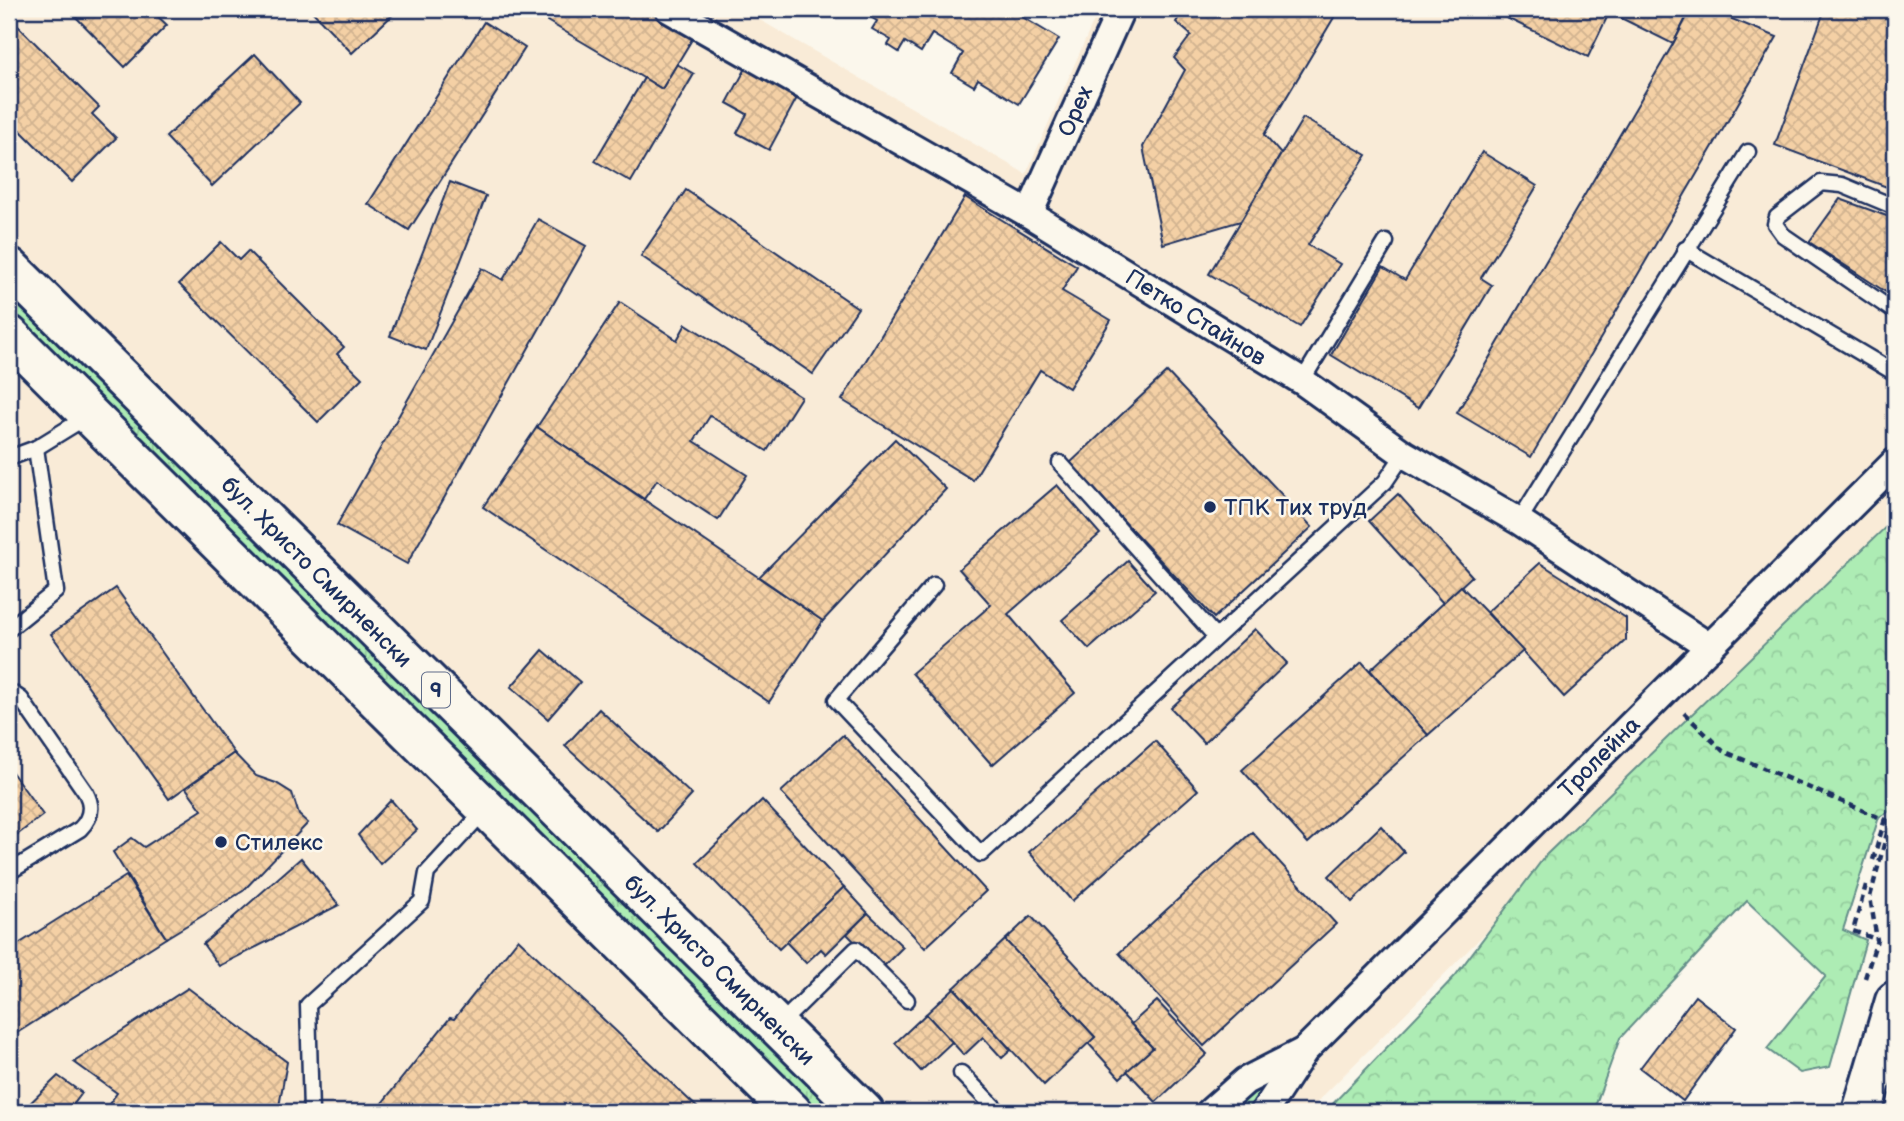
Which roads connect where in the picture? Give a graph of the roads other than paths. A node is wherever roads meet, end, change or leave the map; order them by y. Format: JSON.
{"nodes":[{"id":1,"x":669,"y":9,"type":"edge"},
{"id":2,"x":1121,"y":9,"type":"edge"},
{"id":3,"x":1748,"y":152,"type":"dead end"},
{"id":4,"x":1895,"y":207,"type":"edge"},
{"id":5,"x":1029,"y":214,"type":"junction"},
{"id":6,"x":1386,"y":242,"type":"dead end"},
{"id":7,"x":1685,"y":249,"type":"junction"},
{"id":8,"x":9,"y":267,"type":"edge"},
{"id":9,"x":1895,"y":312,"type":"edge"},
{"id":10,"x":9,"y":335,"type":"edge"},
{"id":11,"x":1895,"y":373,"type":"edge"},
{"id":12,"x":1302,"y":382,"type":"junction"},
{"id":13,"x":89,"y":416,"type":"junction"},
{"id":14,"x":36,"y":447,"type":"junction"},
{"id":15,"x":1404,"y":454,"type":"junction"},
{"id":16,"x":9,"y":458,"type":"edge"},
{"id":17,"x":1895,"y":462,"type":"edge"},
{"id":18,"x":1060,"y":463,"type":"dead end"},
{"id":19,"x":1519,"y":521,"type":"junction"},
{"id":20,"x":934,"y":585,"type":"dead end"},
{"id":21,"x":9,"y":629,"type":"edge"},
{"id":22,"x":1216,"y":637,"type":"junction"},
{"id":23,"x":1710,"y":647,"type":"junction"},
{"id":24,"x":9,"y":691,"type":"edge"},
{"id":25,"x":486,"y":809,"type":"junction"},
{"id":26,"x":9,"y":872,"type":"edge"},
{"id":27,"x":1879,"y":995,"type":"edge"},
{"id":28,"x":907,"y":1000,"type":"dead end"},
{"id":29,"x":777,"y":1027,"type":"junction"},
{"id":30,"x":1304,"y":1051,"type":"junction"},
{"id":31,"x":961,"y":1073,"type":"dead end"},
{"id":32,"x":311,"y":1112,"type":"edge"},
{"id":33,"x":792,"y":1112,"type":"edge"},
{"id":34,"x":864,"y":1112,"type":"edge"},
{"id":35,"x":999,"y":1112,"type":"edge"},
{"id":36,"x":1210,"y":1112,"type":"edge"},
{"id":37,"x":1264,"y":1112,"type":"edge"},
{"id":38,"x":1862,"y":1112,"type":"edge"}],
"edges":[{"from":1,"to":5,"type":"street","name":"Петко Стайнов"},
{"from":2,"to":5,"type":"street","name":"Орех"},
{"from":3,"to":7,"type":"lane"},
{"from":4,"to":9,"type":"lane"},
{"from":5,"to":12,"type":"street","name":"Петко Стайнов"},
{"from":6,"to":12,"type":"lane"},
{"from":7,"to":11,"type":"lane"},
{"from":7,"to":19,"type":"lane"},
{"from":8,"to":29,"type":"main road","name":"бул. Христо Смирненски","number":"9"},
{"from":10,"to":13,"type":"main road","number":"9"},
{"from":12,"to":15,"type":"street","name":"Петко Стайнов"},
{"from":13,"to":14,"type":"lane"},
{"from":13,"to":25,"type":"main road","number":"9"},
{"from":14,"to":16,"type":"lane"},
{"from":14,"to":21,"type":"lane"},
{"from":15,"to":19,"type":"street","name":"Петко Стайнов"},
{"from":15,"to":22,"type":"lane"},
{"from":17,"to":23,"type":"street","name":"Тролейна"},
{"from":18,"to":22,"type":"lane"},
{"from":19,"to":23,"type":"street","name":"Петко Стайнов"},
{"from":20,"to":22,"type":"lane"},
{"from":23,"to":30,"type":"street","name":"Тролейна"},
{"from":24,"to":26,"type":"lane"},
{"from":25,"to":32,"type":"lane"},
{"from":25,"to":33,"type":"main road","number":"9"},
{"from":27,"to":38,"type":"main road"},
{"from":28,"to":29,"type":"lane"},
{"from":29,"to":34,"type":"main road","name":"бул. Христо Смирненски","number":"9"},
{"from":30,"to":36,"type":"street","name":"Тролейна"},
{"from":30,"to":37,"type":"street","name":"Тролейна"},
{"from":31,"to":35,"type":"lane"}]}
